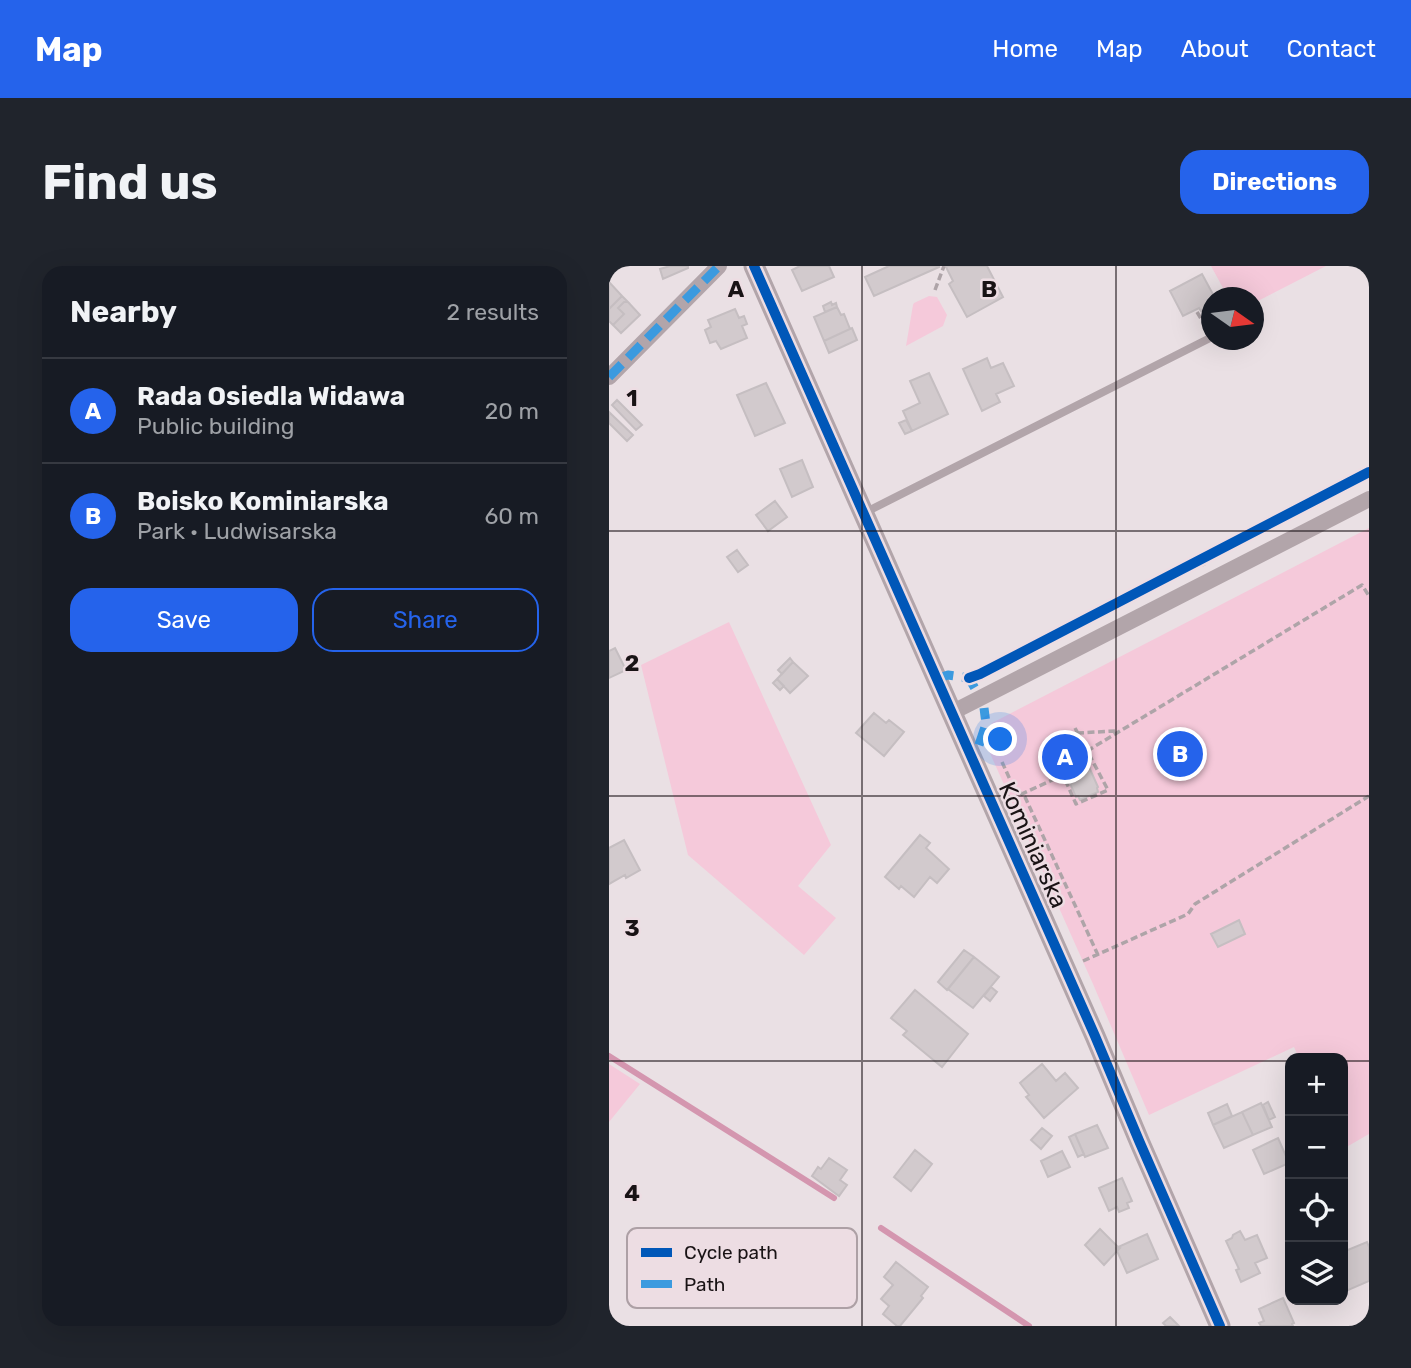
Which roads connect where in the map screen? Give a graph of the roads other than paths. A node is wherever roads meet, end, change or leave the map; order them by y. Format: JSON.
{"nodes":[{"id":1,"x":719,"y":266,"type":"edge"},
{"id":2,"x":754,"y":266,"type":"edge"},
{"id":3,"x":1201,"y":343,"type":"edge"},
{"id":4,"x":609,"y":377,"type":"edge"},
{"id":5,"x":1369,"y":499,"type":"edge"},
{"id":6,"x":863,"y":514,"type":"junction"},
{"id":7,"x":951,"y":713,"type":"junction"},
{"id":8,"x":1220,"y":1326,"type":"edge"}],
"edges":[{"from":1,"to":4,"type":"street"},
{"from":2,"to":6,"type":"street","name":"Kominiarska"},
{"from":3,"to":6,"type":"lane"},
{"from":5,"to":7,"type":"street"},
{"from":6,"to":7,"type":"street","name":"Kominiarska"},
{"from":7,"to":8,"type":"street","name":"Kominiarska"}]}
